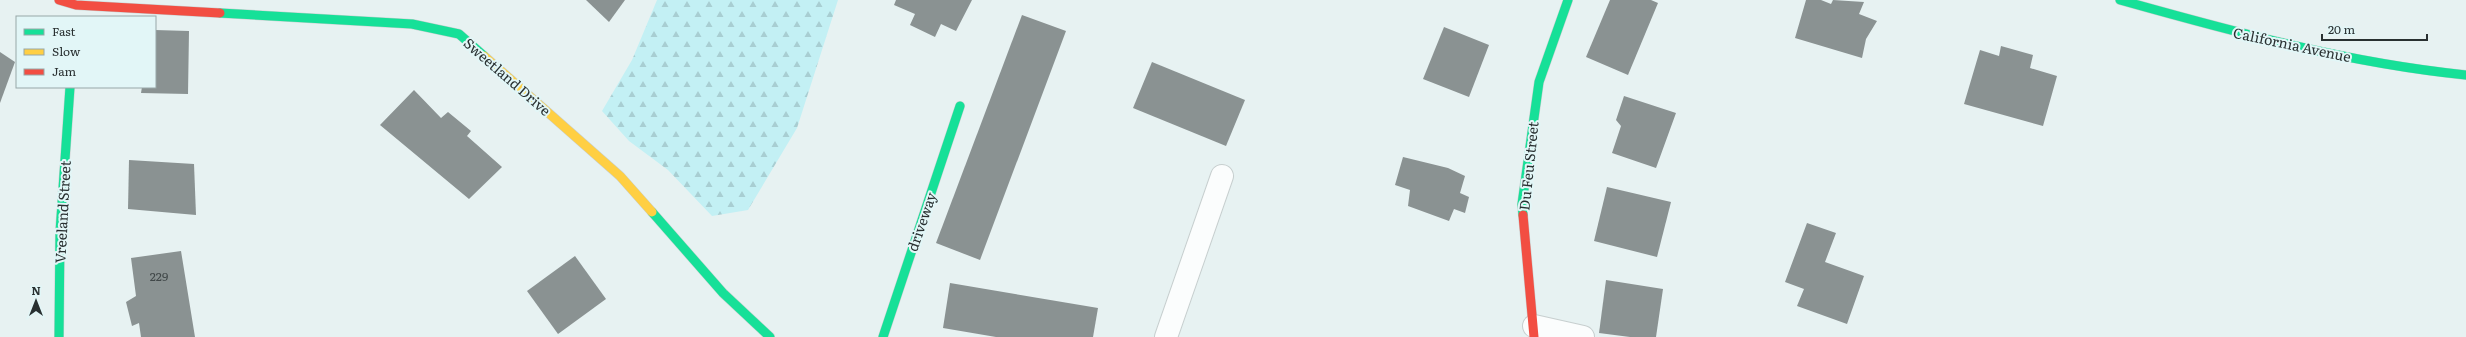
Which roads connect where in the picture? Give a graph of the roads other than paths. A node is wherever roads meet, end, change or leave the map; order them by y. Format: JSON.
{"nodes":[{"id":1,"x":1568,"y":0,"type":"edge"},
{"id":2,"x":2120,"y":0,"type":"edge"},
{"id":3,"x":70,"y":7,"type":"edge"},
{"id":4,"x":2466,"y":76,"type":"edge"},
{"id":5,"x":70,"y":88,"type":"edge"},
{"id":6,"x":960,"y":106,"type":"dead end"},
{"id":7,"x":1222,"y":176,"type":"dead end"},
{"id":8,"x":1534,"y":332,"type":"edge"},
{"id":9,"x":59,"y":337,"type":"edge"},
{"id":10,"x":770,"y":337,"type":"edge"},
{"id":11,"x":883,"y":337,"type":"edge"},
{"id":12,"x":1166,"y":337,"type":"edge"},
{"id":13,"x":1583,"y":337,"type":"edge"}],
"edges":[{"from":1,"to":8,"type":"street","name":"Du Feu Street"},
{"from":2,"to":4,"type":"street","name":"California Avenue"},
{"from":3,"to":10,"type":"street","name":"Sweetland Drive"},
{"from":5,"to":9,"type":"street","name":"Vreeland Street"},
{"from":6,"to":11,"type":"street","name":"driveway"},
{"from":7,"to":12,"type":"street"},
{"from":8,"to":13,"type":"street"}]}
